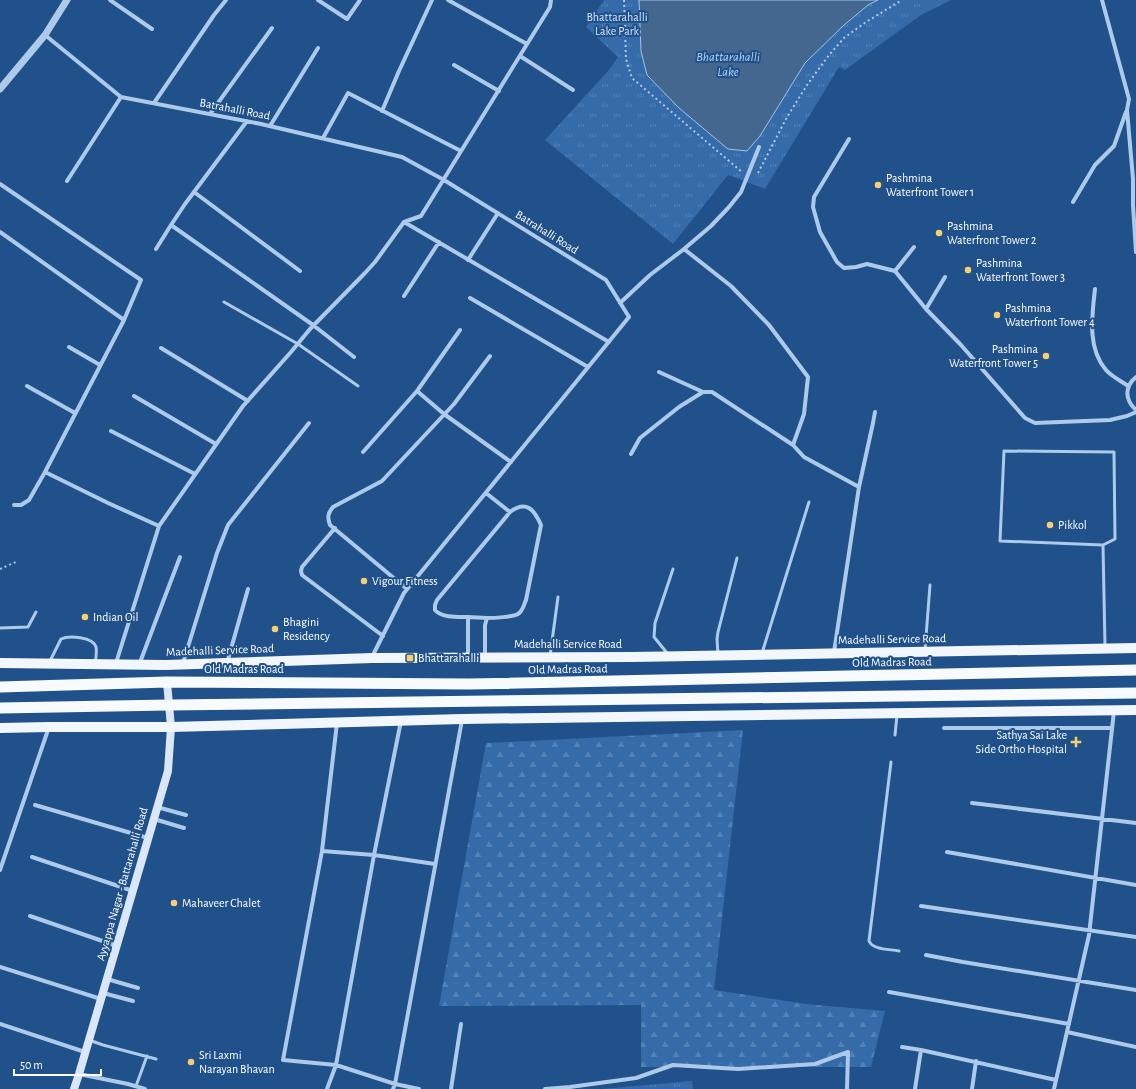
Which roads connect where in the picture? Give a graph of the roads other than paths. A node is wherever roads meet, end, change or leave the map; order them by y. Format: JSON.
{"nodes":[{"id":1,"x":67,"y":0,"type":"edge"},
{"id":2,"x":110,"y":0,"type":"edge"},
{"id":3,"x":226,"y":0,"type":"edge"},
{"id":4,"x":318,"y":0,"type":"edge"},
{"id":5,"x":360,"y":0,"type":"edge"},
{"id":6,"x":432,"y":0,"type":"edge"},
{"id":7,"x":448,"y":0,"type":"edge"},
{"id":8,"x":551,"y":0,"type":"edge"},
{"id":9,"x":1102,"y":0,"type":"edge"},
{"id":10,"x":272,"y":28,"type":"dead end"},
{"id":11,"x":152,"y":29,"type":"dead end"},
{"id":12,"x":45,"y":35,"type":"junction"},
{"id":13,"x":527,"y":44,"type":"junction"},
{"id":14,"x":318,"y":48,"type":"dead end"},
{"id":15,"x":520,"y":56,"type":"junction"},
{"id":16,"x":454,"y":65,"type":"dead end"},
{"id":17,"x":0,"y":89,"type":"edge"},
{"id":18,"x":499,"y":90,"type":"junction"},
{"id":19,"x":573,"y":90,"type":"dead end"},
{"id":20,"x":121,"y":97,"type":"junction"},
{"id":21,"x":154,"y":103,"type":"junction"},
{"id":22,"x":1127,"y":110,"type":"junction"},
{"id":23,"x":382,"y":112,"type":"junction"},
{"id":24,"x":210,"y":114,"type":"junction"},
{"id":25,"x":247,"y":121,"type":"junction"},
{"id":26,"x":270,"y":126,"type":"junction"},
{"id":27,"x":323,"y":138,"type":"junction"},
{"id":28,"x":849,"y":139,"type":"dead end"},
{"id":29,"x":760,"y":146,"type":"dead end"},
{"id":30,"x":461,"y":151,"type":"junction"},
{"id":31,"x":444,"y":180,"type":"junction"},
{"id":32,"x":67,"y":181,"type":"dead end"},
{"id":33,"x":0,"y":184,"type":"edge"},
{"id":34,"x":1134,"y":184,"type":"edge"},
{"id":35,"x":194,"y":192,"type":"junction"},
{"id":36,"x":1074,"y":202,"type":"dead end"},
{"id":37,"x":1135,"y":206,"type":"edge"},
{"id":38,"x":498,"y":213,"type":"junction"},
{"id":39,"x":404,"y":222,"type":"junction"},
{"id":40,"x":171,"y":226,"type":"junction"},
{"id":41,"x":0,"y":232,"type":"edge"},
{"id":42,"x":439,"y":242,"type":"junction"},
{"id":43,"x":914,"y":247,"type":"dead end"},
{"id":44,"x":156,"y":249,"type":"dead end"},
{"id":45,"x":684,"y":249,"type":"junction"},
{"id":46,"x":1136,"y":252,"type":"edge"},
{"id":47,"x":468,"y":260,"type":"junction"},
{"id":48,"x":300,"y":271,"type":"dead end"},
{"id":49,"x":895,"y":271,"type":"junction"},
{"id":50,"x":945,"y":277,"type":"dead end"},
{"id":51,"x":1095,"y":289,"type":"dead end"},
{"id":52,"x":404,"y":296,"type":"dead end"},
{"id":53,"x":470,"y":298,"type":"dead end"},
{"id":54,"x":224,"y":302,"type":"dead end"},
{"id":55,"x":620,"y":303,"type":"junction"},
{"id":56,"x":926,"y":309,"type":"junction"},
{"id":57,"x":124,"y":320,"type":"junction"},
{"id":58,"x":313,"y":325,"type":"junction"},
{"id":59,"x":460,"y":330,"type":"dead end"},
{"id":60,"x":609,"y":342,"type":"junction"},
{"id":61,"x":298,"y":344,"type":"junction"},
{"id":62,"x":70,"y":347,"type":"dead end"},
{"id":63,"x":161,"y":348,"type":"dead end"},
{"id":64,"x":490,"y":356,"type":"dead end"},
{"id":65,"x":354,"y":357,"type":"dead end"},
{"id":66,"x":100,"y":365,"type":"junction"},
{"id":67,"x":588,"y":367,"type":"junction"},
{"id":68,"x":659,"y":372,"type":"dead end"},
{"id":69,"x":1136,"y":377,"type":"edge"},
{"id":70,"x":27,"y":386,"type":"dead end"},
{"id":71,"x":358,"y":386,"type":"dead end"},
{"id":72,"x":1128,"y":386,"type":"junction"},
{"id":73,"x":417,"y":391,"type":"junction"},
{"id":74,"x":703,"y":392,"type":"junction"},
{"id":75,"x":134,"y":396,"type":"dead end"},
{"id":76,"x":248,"y":401,"type":"junction"},
{"id":77,"x":1136,"y":411,"type":"edge"},
{"id":78,"x":875,"y":412,"type":"dead end"},
{"id":79,"x":75,"y":413,"type":"junction"},
{"id":80,"x":444,"y":414,"type":"junction"},
{"id":81,"x":309,"y":423,"type":"dead end"},
{"id":82,"x":111,"y":431,"type":"dead end"},
{"id":83,"x":216,"y":444,"type":"junction"},
{"id":84,"x":792,"y":445,"type":"junction"},
{"id":85,"x":363,"y":452,"type":"dead end"},
{"id":86,"x":631,"y":454,"type":"dead end"},
{"id":87,"x":511,"y":462,"type":"junction"},
{"id":88,"x":46,"y":472,"type":"junction"},
{"id":89,"x":195,"y":474,"type":"junction"},
{"id":90,"x":859,"y":487,"type":"junction"},
{"id":91,"x":486,"y":493,"type":"junction"},
{"id":92,"x":809,"y":502,"type":"dead end"},
{"id":93,"x":14,"y":505,"type":"dead end"},
{"id":94,"x":510,"y":512,"type":"junction"},
{"id":95,"x":159,"y":526,"type":"junction"},
{"id":96,"x":335,"y":528,"type":"junction"},
{"id":97,"x":1102,"y":545,"type":"junction"},
{"id":98,"x":180,"y":557,"type":"dead end"},
{"id":99,"x":737,"y":558,"type":"dead end"},
{"id":100,"x":673,"y":569,"type":"dead end"},
{"id":101,"x":930,"y":585,"type":"dead end"},
{"id":102,"x":248,"y":589,"type":"dead end"},
{"id":103,"x":407,"y":589,"type":"junction"},
{"id":104,"x":558,"y":597,"type":"dead end"},
{"id":105,"x":36,"y":612,"type":"dead end"},
{"id":106,"x":468,"y":618,"type":"junction"},
{"id":107,"x":487,"y":618,"type":"junction"},
{"id":108,"x":0,"y":628,"type":"edge"},
{"id":109,"x":383,"y":636,"type":"junction"},
{"id":110,"x":1105,"y":648,"type":"junction"},
{"id":111,"x":1136,"y":648,"type":"edge"},
{"id":112,"x":925,"y":652,"type":"junction"},
{"id":113,"x":834,"y":653,"type":"junction"},
{"id":114,"x":761,"y":655,"type":"junction"},
{"id":115,"x":669,"y":656,"type":"junction"},
{"id":116,"x":718,"y":656,"type":"junction"},
{"id":117,"x":468,"y":657,"type":"junction"},
{"id":118,"x":485,"y":657,"type":"junction"},
{"id":119,"x":550,"y":657,"type":"junction"},
{"id":120,"x":372,"y":658,"type":"junction"},
{"id":121,"x":0,"y":663,"type":"edge"},
{"id":122,"x":49,"y":663,"type":"junction"},
{"id":123,"x":96,"y":663,"type":"junction"},
{"id":124,"x":226,"y":663,"type":"junction"},
{"id":125,"x":116,"y":664,"type":"junction"},
{"id":126,"x":139,"y":665,"type":"junction"},
{"id":127,"x":182,"y":665,"type":"junction"},
{"id":128,"x":1136,"y":670,"type":"edge"},
{"id":129,"x":167,"y":682,"type":"junction"},
{"id":130,"x":0,"y":687,"type":"edge"},
{"id":131,"x":1136,"y":693,"type":"edge"},
{"id":132,"x":169,"y":705,"type":"junction"},
{"id":133,"x":0,"y":708,"type":"edge"},
{"id":134,"x":1114,"y":710,"type":"junction"},
{"id":135,"x":1136,"y":710,"type":"edge"},
{"id":136,"x":897,"y":713,"type":"junction"},
{"id":137,"x":462,"y":719,"type":"junction"},
{"id":138,"x":401,"y":720,"type":"junction"},
{"id":139,"x":337,"y":722,"type":"junction"},
{"id":140,"x":49,"y":727,"type":"junction"},
{"id":141,"x":171,"y":727,"type":"junction"},
{"id":142,"x":0,"y":728,"type":"edge"},
{"id":143,"x":944,"y":728,"type":"dead end"},
{"id":144,"x":1112,"y":728,"type":"junction"},
{"id":145,"x":895,"y":735,"type":"dead end"},
{"id":146,"x":891,"y":762,"type":"dead end"},
{"id":147,"x":972,"y":802,"type":"dead end"},
{"id":148,"x":35,"y":805,"type":"dead end"},
{"id":149,"x":157,"y":807,"type":"junction"},
{"id":150,"x":186,"y":815,"type":"dead end"},
{"id":151,"x":154,"y":819,"type":"junction"},
{"id":152,"x":1102,"y":819,"type":"junction"},
{"id":153,"x":1136,"y":823,"type":"edge"},
{"id":154,"x":184,"y":828,"type":"dead end"},
{"id":155,"x":148,"y":838,"type":"junction"},
{"id":156,"x":322,"y":850,"type":"junction"},
{"id":157,"x":947,"y":852,"type":"dead end"},
{"id":158,"x":374,"y":855,"type":"junction"},
{"id":159,"x":32,"y":857,"type":"dead end"},
{"id":160,"x":435,"y":864,"type":"junction"},
{"id":161,"x":0,"y":870,"type":"edge"},
{"id":162,"x":1096,"y":878,"type":"junction"},
{"id":163,"x":1136,"y":885,"type":"edge"},
{"id":164,"x":133,"y":891,"type":"junction"},
{"id":165,"x":921,"y":906,"type":"dead end"},
{"id":166,"x":30,"y":916,"type":"dead end"},
{"id":167,"x":1089,"y":931,"type":"junction"},
{"id":168,"x":1136,"y":937,"type":"edge"},
{"id":169,"x":117,"y":946,"type":"junction"},
{"id":170,"x":899,"y":950,"type":"dead end"},
{"id":171,"x":926,"y":955,"type":"dead end"},
{"id":172,"x":0,"y":967,"type":"edge"},
{"id":173,"x":107,"y":979,"type":"junction"},
{"id":174,"x":1078,"y":981,"type":"junction"},
{"id":175,"x":138,"y":988,"type":"dead end"},
{"id":176,"x":1136,"y":990,"type":"edge"},
{"id":177,"x":889,"y":992,"type":"dead end"},
{"id":178,"x":102,"y":996,"type":"junction"},
{"id":179,"x":133,"y":1001,"type":"dead end"},
{"id":180,"x":0,"y":1024,"type":"edge"},
{"id":181,"x":461,"y":1024,"type":"dead end"},
{"id":182,"x":1069,"y":1024,"type":"junction"},
{"id":183,"x":1067,"y":1032,"type":"junction"},
{"id":184,"x":89,"y":1040,"type":"junction"},
{"id":185,"x":902,"y":1047,"type":"dead end"},
{"id":186,"x":1136,"y":1047,"type":"edge"},
{"id":187,"x":922,"y":1050,"type":"junction"},
{"id":188,"x":86,"y":1052,"type":"junction"},
{"id":189,"x":147,"y":1056,"type":"junction"},
{"id":190,"x":156,"y":1059,"type":"dead end"},
{"id":191,"x":976,"y":1061,"type":"junction"},
{"id":192,"x":336,"y":1065,"type":"junction"},
{"id":193,"x":80,"y":1074,"type":"junction"},
{"id":194,"x":1056,"y":1080,"type":"junction"},
{"id":195,"x":394,"y":1087,"type":"edge"},
{"id":196,"x":136,"y":1088,"type":"edge"},
{"id":197,"x":74,"y":1089,"type":"edge"},
{"id":198,"x":145,"y":1089,"type":"edge"},
{"id":199,"x":326,"y":1089,"type":"edge"},
{"id":200,"x":419,"y":1089,"type":"edge"},
{"id":201,"x":451,"y":1089,"type":"edge"},
{"id":202,"x":545,"y":1089,"type":"edge"},
{"id":203,"x":847,"y":1089,"type":"edge"},
{"id":204,"x":915,"y":1089,"type":"edge"},
{"id":205,"x":972,"y":1089,"type":"edge"},
{"id":206,"x":1054,"y":1089,"type":"edge"}],
"edges":[{"from":1,"to":12,"type":"street"},
{"from":2,"to":11,"type":"street"},
{"from":3,"to":21,"type":"street"},
{"from":4,"to":5,"type":"street"},
{"from":6,"to":23,"type":"street"},
{"from":7,"to":13,"type":"street"},
{"from":8,"to":13,"type":"street"},
{"from":9,"to":22,"type":"street"},
{"from":10,"to":24,"type":"street"},
{"from":12,"to":17,"type":"street"},
{"from":12,"to":20,"type":"street","name":"Batrahalli Road"},
{"from":13,"to":15,"type":"street"},
{"from":14,"to":26,"type":"street"},
{"from":15,"to":18,"type":"street"},
{"from":15,"to":19,"type":"street"},
{"from":16,"to":18,"type":"street"},
{"from":18,"to":30,"type":"street"},
{"from":20,"to":21,"type":"street","name":"Batrahalli Road"},
{"from":20,"to":32,"type":"street"},
{"from":21,"to":24,"type":"street","name":"Batrahalli Road"},
{"from":22,"to":34,"type":"street"},
{"from":22,"to":36,"type":"street"},
{"from":23,"to":27,"type":"street"},
{"from":23,"to":30,"type":"street"},
{"from":24,"to":25,"type":"street","name":"Batrahalli Road"},
{"from":25,"to":26,"type":"street","name":"Batrahalli Road"},
{"from":25,"to":35,"type":"street"},
{"from":26,"to":27,"type":"street","name":"Batrahalli Road"},
{"from":27,"to":31,"type":"street","name":"Batrahalli Road"},
{"from":28,"to":49,"type":"street"},
{"from":29,"to":45,"type":"street"},
{"from":30,"to":31,"type":"street"},
{"from":31,"to":38,"type":"street","name":"Batrahalli Road"},
{"from":31,"to":39,"type":"street"},
{"from":33,"to":57,"type":"street"},
{"from":34,"to":37,"type":"street"},
{"from":35,"to":40,"type":"street"},
{"from":35,"to":48,"type":"street"},
{"from":37,"to":46,"type":"street"},
{"from":38,"to":47,"type":"street"},
{"from":38,"to":55,"type":"street","name":"Batrahalli Road"},
{"from":39,"to":42,"type":"street"},
{"from":39,"to":58,"type":"street"},
{"from":40,"to":44,"type":"street"},
{"from":40,"to":58,"type":"street"},
{"from":41,"to":57,"type":"street"},
{"from":42,"to":47,"type":"street"},
{"from":42,"to":52,"type":"street"},
{"from":43,"to":49,"type":"street"},
{"from":45,"to":55,"type":"street"},
{"from":45,"to":84,"type":"street"},
{"from":47,"to":60,"type":"street"},
{"from":49,"to":56,"type":"street"},
{"from":50,"to":56,"type":"street"},
{"from":51,"to":72,"type":"street"},
{"from":53,"to":67,"type":"street"},
{"from":54,"to":61,"type":"lane"},
{"from":55,"to":60,"type":"street","name":"Batrahalli Road"},
{"from":56,"to":77,"type":"street"},
{"from":57,"to":66,"type":"street"},
{"from":58,"to":61,"type":"street"},
{"from":58,"to":65,"type":"street"},
{"from":59,"to":73,"type":"street"},
{"from":60,"to":67,"type":"street","name":"Batrahalli Road"},
{"from":61,"to":71,"type":"lane"},
{"from":61,"to":76,"type":"street"},
{"from":62,"to":66,"type":"street"},
{"from":63,"to":76,"type":"street"},
{"from":64,"to":80,"type":"street"},
{"from":66,"to":79,"type":"street"},
{"from":67,"to":87,"type":"street","name":"Batrahalli Road"},
{"from":68,"to":74,"type":"street"},
{"from":69,"to":72,"type":"street"},
{"from":70,"to":79,"type":"street"},
{"from":72,"to":77,"type":"street"},
{"from":73,"to":80,"type":"street"},
{"from":73,"to":85,"type":"street"},
{"from":74,"to":84,"type":"street"},
{"from":74,"to":86,"type":"street"},
{"from":75,"to":83,"type":"street"},
{"from":76,"to":83,"type":"street"},
{"from":78,"to":90,"type":"street"},
{"from":79,"to":88,"type":"street"},
{"from":80,"to":87,"type":"street"},
{"from":80,"to":96,"type":"street"},
{"from":81,"to":127,"type":"street"},
{"from":82,"to":89,"type":"street"},
{"from":83,"to":89,"type":"street"},
{"from":84,"to":90,"type":"street"},
{"from":87,"to":91,"type":"street","name":"Batrahalli Road"},
{"from":88,"to":93,"type":"street"},
{"from":88,"to":95,"type":"street"},
{"from":89,"to":95,"type":"street"},
{"from":90,"to":113,"type":"street"},
{"from":91,"to":94,"type":"street"},
{"from":91,"to":103,"type":"street","name":"Batrahalli Road"},
{"from":92,"to":114,"type":"lane"},
{"from":94,"to":106,"type":"street"},
{"from":94,"to":107,"type":"street"},
{"from":95,"to":125,"type":"street"},
{"from":96,"to":103,"type":"street"},
{"from":96,"to":109,"type":"street"},
{"from":97,"to":97,"type":"lane"},
{"from":97,"to":110,"type":"lane"},
{"from":98,"to":126,"type":"street"},
{"from":99,"to":116,"type":"lane"},
{"from":100,"to":115,"type":"lane"},
{"from":101,"to":112,"type":"lane"},
{"from":102,"to":124,"type":"street"},
{"from":103,"to":109,"type":"street","name":"Batrahalli Road"},
{"from":104,"to":119,"type":"lane"},
{"from":105,"to":108,"type":"lane"},
{"from":106,"to":107,"type":"street"},
{"from":106,"to":117,"type":"street"},
{"from":107,"to":118,"type":"street"},
{"from":109,"to":120,"type":"street","name":"Batrahalli Road"},
{"from":110,"to":111,"type":"main road","name":"Madehalli Service Road"},
{"from":110,"to":112,"type":"main road","name":"Madehalli Service Road"},
{"from":112,"to":113,"type":"main road","name":"Madehalli Service Road"},
{"from":113,"to":114,"type":"main road","name":"Madehalli Service Road"},
{"from":114,"to":116,"type":"main road","name":"Madehalli Service Road"},
{"from":115,"to":116,"type":"main road","name":"Madehalli Service Road"},
{"from":115,"to":119,"type":"main road","name":"Madehalli Service Road"},
{"from":117,"to":118,"type":"main road","name":"Madehalli Service Road"},
{"from":117,"to":120,"type":"main road","name":"Madehalli Service Road"},
{"from":118,"to":119,"type":"main road","name":"Madehalli Service Road"},
{"from":120,"to":124,"type":"main road","name":"Madehalli Service Road"},
{"from":121,"to":122,"type":"main road","name":"Madehalli Service Road"},
{"from":122,"to":123,"type":"main road","name":"Madehalli Service Road"},
{"from":122,"to":123,"type":"lane"},
{"from":123,"to":125,"type":"main road","name":"Madehalli Service Road"},
{"from":124,"to":127,"type":"main road","name":"Madehalli Service Road"},
{"from":125,"to":126,"type":"main road","name":"Madehalli Service Road"},
{"from":126,"to":127,"type":"main road","name":"Madehalli Service Road"},
{"from":128,"to":129,"type":"highway","name":"Old Madras Road"},
{"from":129,"to":130,"type":"highway","name":"Old Madras Road"},
{"from":129,"to":132,"type":"main road","name":"Ayyappa Nagar - Battarahalli Road"},
{"from":131,"to":132,"type":"highway"},
{"from":132,"to":133,"type":"highway"},
{"from":132,"to":141,"type":"main road","name":"Ayyappa Nagar - Battarahalli Road"},
{"from":134,"to":135,"type":"main road"},
{"from":134,"to":136,"type":"main road"},
{"from":134,"to":144,"type":"street"},
{"from":136,"to":137,"type":"main road"},
{"from":136,"to":145,"type":"lane"},
{"from":137,"to":138,"type":"main road"},
{"from":137,"to":160,"type":"street"},
{"from":138,"to":139,"type":"main road"},
{"from":138,"to":158,"type":"street"},
{"from":139,"to":141,"type":"main road"},
{"from":139,"to":156,"type":"street"},
{"from":140,"to":141,"type":"main road"},
{"from":140,"to":142,"type":"main road"},
{"from":140,"to":161,"type":"street"},
{"from":141,"to":149,"type":"main road","name":"Ayyappa Nagar - Battarahalli Road"},
{"from":143,"to":144,"type":"street"},
{"from":144,"to":152,"type":"street"},
{"from":146,"to":170,"type":"lane"},
{"from":147,"to":152,"type":"street"},
{"from":148,"to":155,"type":"street"},
{"from":149,"to":150,"type":"street"},
{"from":149,"to":151,"type":"main road","name":"Ayyappa Nagar - Battarahalli Road"},
{"from":151,"to":154,"type":"street"},
{"from":151,"to":155,"type":"main road","name":"Ayyappa Nagar - Battarahalli Road"},
{"from":152,"to":153,"type":"street"},
{"from":152,"to":162,"type":"street"},
{"from":155,"to":164,"type":"main road","name":"Ayyappa Nagar - Battarahalli Road"},
{"from":156,"to":158,"type":"street"},
{"from":156,"to":192,"type":"street"},
{"from":157,"to":162,"type":"street"},
{"from":158,"to":160,"type":"street"},
{"from":158,"to":192,"type":"street"},
{"from":159,"to":164,"type":"street"},
{"from":160,"to":195,"type":"street"},
{"from":162,"to":163,"type":"street"},
{"from":162,"to":167,"type":"street"},
{"from":164,"to":169,"type":"main road","name":"Ayyappa Nagar - Battarahalli Road"},
{"from":165,"to":167,"type":"street"},
{"from":166,"to":169,"type":"street"},
{"from":167,"to":168,"type":"street"},
{"from":167,"to":174,"type":"street"},
{"from":169,"to":173,"type":"main road","name":"Ayyappa Nagar - Battarahalli Road"},
{"from":171,"to":174,"type":"street"},
{"from":172,"to":178,"type":"street"},
{"from":173,"to":175,"type":"street"},
{"from":173,"to":178,"type":"main road","name":"Ayyappa Nagar - Battarahalli Road"},
{"from":174,"to":176,"type":"street"},
{"from":174,"to":182,"type":"street"},
{"from":177,"to":182,"type":"street"},
{"from":178,"to":179,"type":"street"},
{"from":178,"to":184,"type":"main road","name":"Ayyappa Nagar - Battarahalli Road"},
{"from":180,"to":188,"type":"street"},
{"from":181,"to":201,"type":"street"},
{"from":182,"to":183,"type":"street"},
{"from":183,"to":186,"type":"street"},
{"from":183,"to":194,"type":"street"},
{"from":184,"to":188,"type":"main road","name":"Ayyappa Nagar - Battarahalli Road"},
{"from":184,"to":189,"type":"lane"},
{"from":185,"to":187,"type":"street"},
{"from":187,"to":191,"type":"street"},
{"from":187,"to":204,"type":"street"},
{"from":188,"to":193,"type":"main road","name":"Ayyappa Nagar - Battarahalli Road"},
{"from":189,"to":190,"type":"lane"},
{"from":189,"to":196,"type":"lane"},
{"from":191,"to":194,"type":"street"},
{"from":191,"to":205,"type":"street"},
{"from":192,"to":195,"type":"street"},
{"from":192,"to":199,"type":"street"},
{"from":193,"to":196,"type":"street"},
{"from":193,"to":197,"type":"main road","name":"Ayyappa Nagar - Battarahalli Road"},
{"from":194,"to":206,"type":"street"},
{"from":195,"to":200,"type":"street"},
{"from":196,"to":198,"type":"street"},
{"from":202,"to":203,"type":"street"}]}
